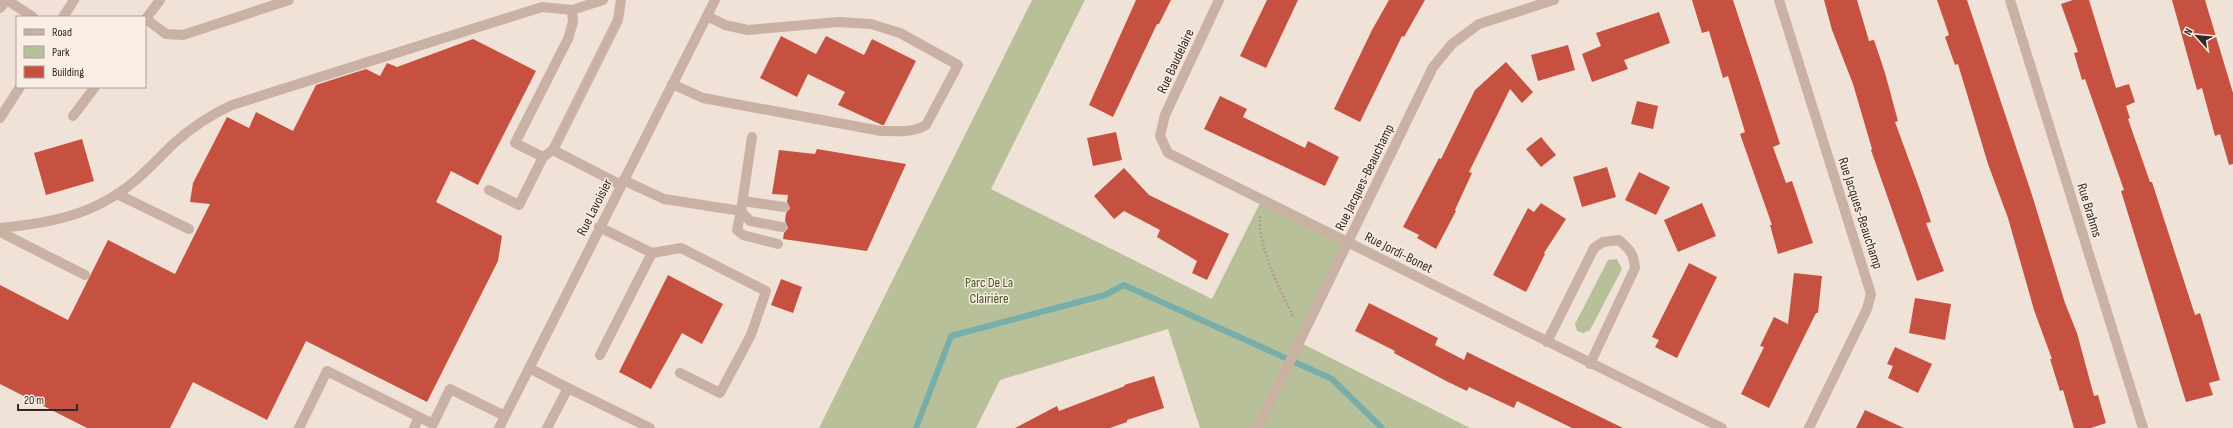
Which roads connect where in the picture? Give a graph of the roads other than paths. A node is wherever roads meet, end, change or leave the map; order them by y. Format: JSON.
{"nodes":[{"id":1,"x":6,"y":0,"type":"edge"},
{"id":2,"x":74,"y":0,"type":"edge"},
{"id":3,"x":160,"y":0,"type":"edge"},
{"id":4,"x":289,"y":0,"type":"edge"},
{"id":5,"x":603,"y":0,"type":"edge"},
{"id":6,"x":621,"y":0,"type":"edge"},
{"id":7,"x":715,"y":0,"type":"edge"},
{"id":8,"x":1219,"y":0,"type":"edge"},
{"id":9,"x":1554,"y":0,"type":"edge"},
{"id":10,"x":1779,"y":0,"type":"edge"},
{"id":11,"x":2010,"y":0,"type":"edge"},
{"id":12,"x":0,"y":8,"type":"edge"},
{"id":13,"x":572,"y":10,"type":"junction"},
{"id":14,"x":31,"y":16,"type":"edge"},
{"id":15,"x":65,"y":16,"type":"edge"},
{"id":16,"x":707,"y":16,"type":"junction"},
{"id":17,"x":146,"y":18,"type":"edge"},
{"id":18,"x":146,"y":20,"type":"edge"},
{"id":19,"x":672,"y":84,"type":"junction"},
{"id":20,"x":19,"y":88,"type":"edge"},
{"id":21,"x":94,"y":88,"type":"edge"},
{"id":22,"x":1,"y":114,"type":"edge"},
{"id":23,"x":73,"y":116,"type":"dead end"},
{"id":24,"x":1160,"y":136,"type":"joint"},
{"id":25,"x":752,"y":137,"type":"dead end"},
{"id":26,"x":553,"y":150,"type":"junction"},
{"id":27,"x":543,"y":157,"type":"junction"},
{"id":28,"x":622,"y":182,"type":"junction"},
{"id":29,"x":489,"y":190,"type":"dead end"},
{"id":30,"x":117,"y":194,"type":"junction"},
{"id":31,"x":743,"y":201,"type":"junction"},
{"id":32,"x":784,"y":207,"type":"dead end"},
{"id":33,"x":741,"y":211,"type":"junction"},
{"id":34,"x":599,"y":227,"type":"junction"},
{"id":35,"x":782,"y":227,"type":"dead end"},
{"id":36,"x":0,"y":228,"type":"edge"},
{"id":37,"x":189,"y":229,"type":"dead end"},
{"id":38,"x":0,"y":232,"type":"edge"},
{"id":39,"x":1348,"y":242,"type":"junction"},
{"id":40,"x":778,"y":244,"type":"dead end"},
{"id":41,"x":652,"y":254,"type":"junction"},
{"id":42,"x":85,"y":275,"type":"dead end"},
{"id":43,"x":1547,"y":342,"type":"junction"},
{"id":44,"x":600,"y":355,"type":"dead end"},
{"id":45,"x":1590,"y":364,"type":"junction"},
{"id":46,"x":529,"y":368,"type":"junction"},
{"id":47,"x":680,"y":373,"type":"dead end"},
{"id":48,"x":568,"y":388,"type":"junction"},
{"id":49,"x":505,"y":416,"type":"junction"},
{"id":50,"x":419,"y":417,"type":"junction"},
{"id":51,"x":299,"y":428,"type":"edge"},
{"id":52,"x":414,"y":428,"type":"edge"},
{"id":53,"x":499,"y":428,"type":"edge"},
{"id":54,"x":547,"y":428,"type":"edge"},
{"id":55,"x":650,"y":428,"type":"edge"},
{"id":56,"x":1257,"y":428,"type":"edge"},
{"id":57,"x":1722,"y":428,"type":"edge"},
{"id":58,"x":1809,"y":428,"type":"edge"},
{"id":59,"x":2143,"y":428,"type":"edge"}],
"edges":[{"from":1,"to":12,"type":"street"},
{"from":1,"to":14,"type":"street"},
{"from":2,"to":15,"type":"street"},
{"from":3,"to":17,"type":"street"},
{"from":4,"to":18,"type":"street"},
{"from":5,"to":13,"type":"street"},
{"from":6,"to":26,"type":"street"},
{"from":7,"to":16,"type":"street","name":"Rue Lavoisier"},
{"from":8,"to":24,"type":"street","name":"Rue Baudelaire"},
{"from":9,"to":39,"type":"street","name":"Rue Jacques-Beauchamp"},
{"from":10,"to":58,"type":"street","name":"Rue Jacques-Beauchamp"},
{"from":11,"to":59,"type":"street","name":"Rue Brahms"},
{"from":13,"to":27,"type":"street"},
{"from":13,"to":30,"type":"street"},
{"from":16,"to":19,"type":"street","name":"Rue Lavoisier"},
{"from":16,"to":19,"type":"street"},
{"from":19,"to":28,"type":"street","name":"Rue Lavoisier"},
{"from":20,"to":22,"type":"street"},
{"from":21,"to":23,"type":"street"},
{"from":24,"to":39,"type":"street","name":"Rue Jordi-Bonet"},
{"from":25,"to":31,"type":"street"},
{"from":26,"to":27,"type":"street"},
{"from":26,"to":28,"type":"street"},
{"from":27,"to":29,"type":"street"},
{"from":28,"to":33,"type":"street"},
{"from":28,"to":34,"type":"street","name":"Rue Lavoisier"},
{"from":30,"to":36,"type":"street"},
{"from":30,"to":37,"type":"street"},
{"from":31,"to":32,"type":"street"},
{"from":31,"to":33,"type":"street"},
{"from":33,"to":35,"type":"street"},
{"from":33,"to":40,"type":"street"},
{"from":34,"to":41,"type":"street"},
{"from":34,"to":46,"type":"street","name":"Rue Lavoisier"},
{"from":38,"to":42,"type":"street"},
{"from":39,"to":43,"type":"street","name":"Rue Jordi-Bonet"},
{"from":39,"to":56,"type":"street","name":"Rue Jacques-Beauchamp"},
{"from":41,"to":44,"type":"street"},
{"from":41,"to":47,"type":"street"},
{"from":43,"to":45,"type":"street","name":"Rue Jordi-Bonet"},
{"from":43,"to":45,"type":"street"},
{"from":45,"to":57,"type":"street","name":"Rue Jordi-Bonet"},
{"from":46,"to":48,"type":"street"},
{"from":46,"to":49,"type":"street","name":"Rue Lavoisier"},
{"from":48,"to":54,"type":"street"},
{"from":48,"to":55,"type":"street"},
{"from":49,"to":50,"type":"street"},
{"from":49,"to":53,"type":"street","name":"Rue Lavoisier"},
{"from":50,"to":51,"type":"street"},
{"from":50,"to":52,"type":"street"}]}
